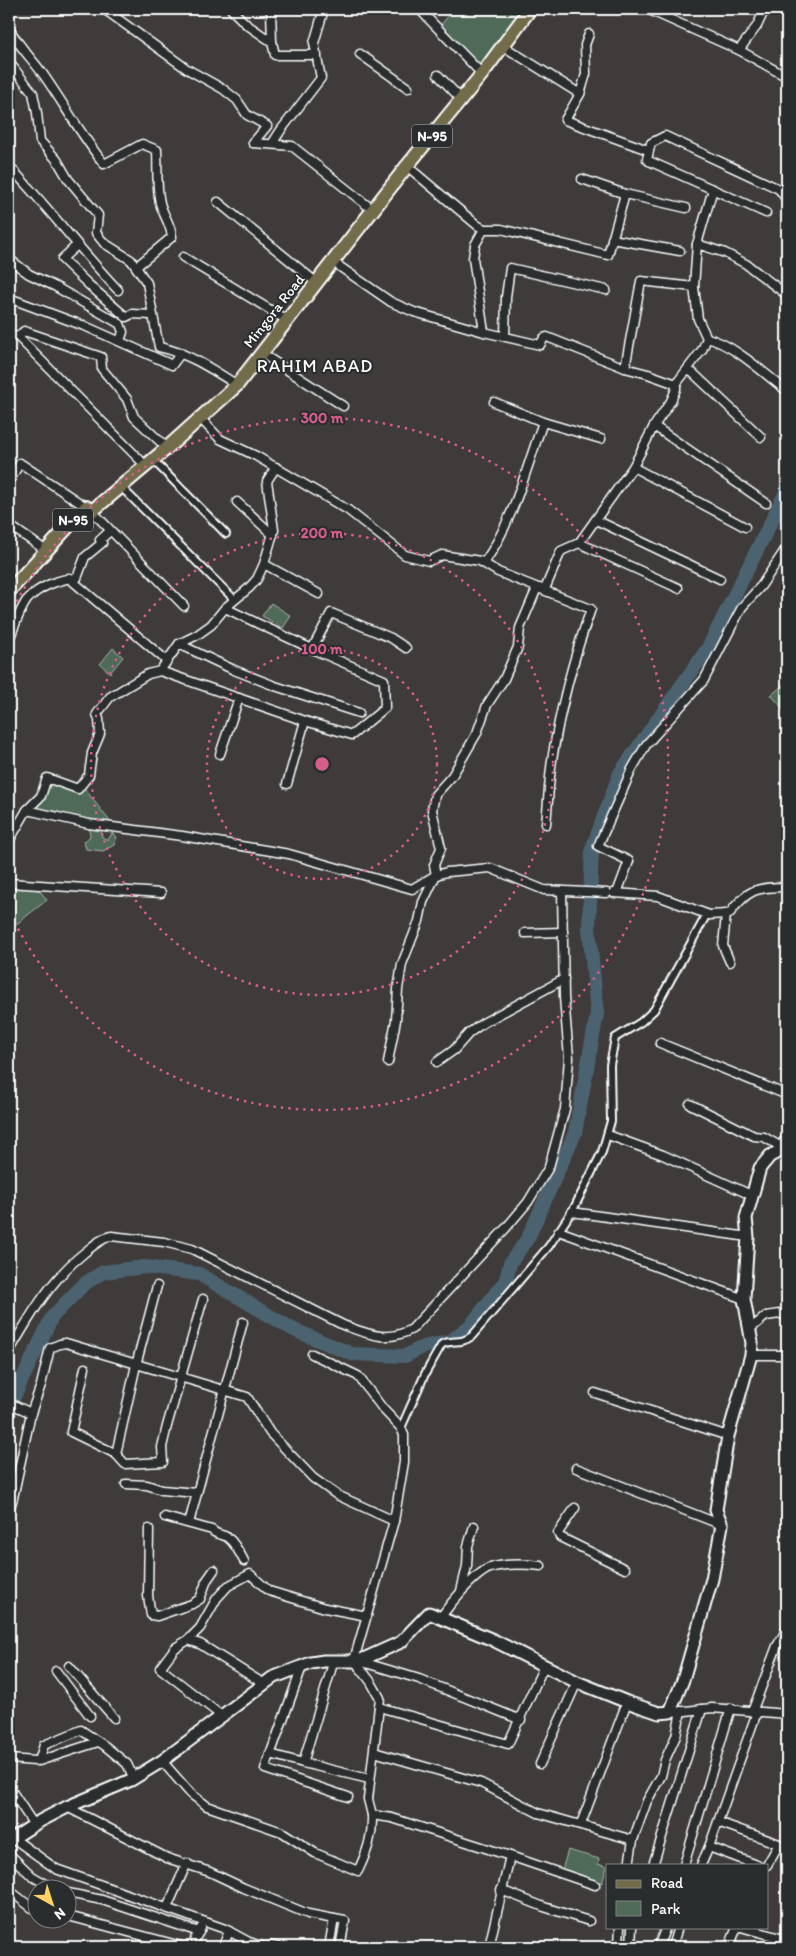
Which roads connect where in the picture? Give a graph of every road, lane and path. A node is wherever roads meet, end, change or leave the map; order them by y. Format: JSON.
{"nodes":[{"id":1,"x":104,"y":9,"type":"edge"},
{"id":2,"x":231,"y":9,"type":"edge"},
{"id":3,"x":271,"y":9,"type":"edge"},
{"id":4,"x":324,"y":9,"type":"edge"},
{"id":5,"x":419,"y":9,"type":"edge"},
{"id":6,"x":647,"y":9,"type":"edge"},
{"id":7,"x":765,"y":9,"type":"edge"},
{"id":8,"x":526,"y":10,"type":"edge"},
{"id":9,"x":10,"y":30,"type":"dead end"},
{"id":10,"x":589,"y":34,"type":"dead end"},
{"id":11,"x":272,"y":42,"type":"junction"},
{"id":12,"x":503,"y":46,"type":"junction"},
{"id":13,"x":739,"y":50,"type":"junction"},
{"id":14,"x":360,"y":54,"type":"dead end"},
{"id":15,"x":317,"y":55,"type":"junction"},
{"id":16,"x":9,"y":62,"type":"edge"},
{"id":17,"x":482,"y":74,"type":"junction"},
{"id":18,"x":438,"y":75,"type":"dead end"},
{"id":19,"x":787,"y":77,"type":"edge"},
{"id":20,"x":408,"y":88,"type":"dead end"},
{"id":21,"x":580,"y":94,"type":"junction"},
{"id":22,"x":461,"y":100,"type":"junction"},
{"id":23,"x":272,"y":144,"type":"junction"},
{"id":24,"x":648,"y":150,"type":"junction"},
{"id":25,"x":9,"y":166,"type":"edge"},
{"id":26,"x":407,"y":166,"type":"junction"},
{"id":27,"x":582,"y":179,"type":"dead end"},
{"id":28,"x":712,"y":189,"type":"junction"},
{"id":29,"x":625,"y":194,"type":"junction"},
{"id":30,"x":787,"y":200,"type":"edge"},
{"id":31,"x":218,"y":202,"type":"dead end"},
{"id":32,"x":686,"y":208,"type":"dead end"},
{"id":33,"x":373,"y":210,"type":"junction"},
{"id":34,"x":766,"y":213,"type":"dead end"},
{"id":35,"x":484,"y":229,"type":"junction"},
{"id":36,"x":612,"y":239,"type":"junction"},
{"id":37,"x":697,"y":244,"type":"junction"},
{"id":38,"x":78,"y":245,"type":"junction"},
{"id":39,"x":680,"y":251,"type":"dead end"},
{"id":40,"x":183,"y":257,"type":"dead end"},
{"id":41,"x":9,"y":259,"type":"edge"},
{"id":42,"x":333,"y":262,"type":"junction"},
{"id":43,"x":136,"y":267,"type":"junction"},
{"id":44,"x":317,"y":283,"type":"junction"},
{"id":45,"x":694,"y":287,"type":"junction"},
{"id":46,"x":118,"y":290,"type":"dead end"},
{"id":47,"x":606,"y":290,"type":"dead end"},
{"id":48,"x":787,"y":295,"type":"edge"},
{"id":49,"x":9,"y":298,"type":"edge"},
{"id":50,"x":152,"y":315,"type":"junction"},
{"id":51,"x":287,"y":320,"type":"junction"},
{"id":52,"x":484,"y":332,"type":"junction"},
{"id":53,"x":9,"y":335,"type":"edge"},
{"id":54,"x":18,"y":336,"type":"junction"},
{"id":55,"x":505,"y":336,"type":"junction"},
{"id":56,"x":707,"y":338,"type":"junction"},
{"id":57,"x":120,"y":341,"type":"junction"},
{"id":58,"x":181,"y":353,"type":"junction"},
{"id":59,"x":261,"y":353,"type":"junction"},
{"id":60,"x":625,"y":368,"type":"junction"},
{"id":61,"x":687,"y":370,"type":"junction"},
{"id":62,"x":676,"y":384,"type":"junction"},
{"id":63,"x":236,"y":385,"type":"junction"},
{"id":64,"x":787,"y":391,"type":"edge"},
{"id":65,"x":494,"y":402,"type":"dead end"},
{"id":66,"x":343,"y":406,"type":"dead end"},
{"id":67,"x":200,"y":418,"type":"junction"},
{"id":68,"x":543,"y":422,"type":"junction"},
{"id":69,"x":654,"y":426,"type":"junction"},
{"id":70,"x":761,"y":437,"type":"dead end"},
{"id":71,"x":601,"y":440,"type":"dead end"},
{"id":72,"x":167,"y":448,"type":"junction"},
{"id":73,"x":149,"y":463,"type":"junction"},
{"id":74,"x":633,"y":467,"type":"junction"},
{"id":75,"x":276,"y":468,"type":"junction"},
{"id":76,"x":9,"y":481,"type":"edge"},
{"id":77,"x":121,"y":487,"type":"junction"},
{"id":78,"x":237,"y":502,"type":"dead end"},
{"id":79,"x":766,"y":504,"type":"dead end"},
{"id":80,"x":89,"y":509,"type":"junction"},
{"id":81,"x":596,"y":520,"type":"junction"},
{"id":82,"x":9,"y":525,"type":"edge"},
{"id":83,"x":745,"y":527,"type":"dead end"},
{"id":84,"x":110,"y":531,"type":"junction"},
{"id":85,"x":226,"y":534,"type":"dead end"},
{"id":86,"x":273,"y":534,"type":"junction"},
{"id":87,"x":579,"y":543,"type":"junction"},
{"id":88,"x":787,"y":547,"type":"edge"},
{"id":89,"x":45,"y":550,"type":"junction"},
{"id":90,"x":779,"y":559,"type":"junction"},
{"id":91,"x":484,"y":563,"type":"junction"},
{"id":92,"x":264,"y":564,"type":"junction"},
{"id":93,"x":787,"y":565,"type":"edge"},
{"id":94,"x":69,"y":578,"type":"junction"},
{"id":95,"x":720,"y":579,"type":"dead end"},
{"id":96,"x":678,"y":588,"type":"dead end"},
{"id":97,"x":545,"y":589,"type":"junction"},
{"id":98,"x":9,"y":591,"type":"edge"},
{"id":99,"x":319,"y":594,"type":"dead end"},
{"id":100,"x":235,"y":600,"type":"junction"},
{"id":101,"x":184,"y":606,"type":"dead end"},
{"id":102,"x":225,"y":608,"type":"junction"},
{"id":103,"x":9,"y":640,"type":"edge"},
{"id":104,"x":179,"y":644,"type":"junction"},
{"id":105,"x":406,"y":648,"type":"dead end"},
{"id":106,"x":312,"y":649,"type":"junction"},
{"id":107,"x":168,"y":661,"type":"junction"},
{"id":108,"x":160,"y":671,"type":"junction"},
{"id":109,"x":239,"y":698,"type":"junction"},
{"id":110,"x":359,"y":713,"type":"dead end"},
{"id":111,"x":305,"y":721,"type":"junction"},
{"id":112,"x":220,"y":754,"type":"dead end"},
{"id":113,"x":287,"y":784,"type":"dead end"},
{"id":114,"x":27,"y":810,"type":"junction"},
{"id":115,"x":546,"y":824,"type":"dead end"},
{"id":116,"x":9,"y":841,"type":"edge"},
{"id":117,"x":436,"y":875,"type":"junction"},
{"id":118,"x":9,"y":883,"type":"edge"},
{"id":119,"x":787,"y":887,"type":"edge"},
{"id":120,"x":565,"y":891,"type":"junction"},
{"id":121,"x":161,"y":893,"type":"dead end"},
{"id":122,"x":617,"y":893,"type":"junction"},
{"id":123,"x":707,"y":914,"type":"junction"},
{"id":124,"x":726,"y":914,"type":"junction"},
{"id":125,"x":525,"y":932,"type":"dead end"},
{"id":126,"x":563,"y":932,"type":"junction"},
{"id":127,"x":730,"y":962,"type":"dead end"},
{"id":128,"x":564,"y":979,"type":"junction"},
{"id":129,"x":660,"y":1043,"type":"dead end"},
{"id":130,"x":388,"y":1062,"type":"dead end"},
{"id":131,"x":437,"y":1062,"type":"dead end"},
{"id":132,"x":787,"y":1095,"type":"edge"},
{"id":133,"x":690,"y":1104,"type":"dead end"},
{"id":134,"x":608,"y":1135,"type":"junction"},
{"id":135,"x":785,"y":1144,"type":"edge"},
{"id":136,"x":751,"y":1195,"type":"junction"},
{"id":137,"x":572,"y":1212,"type":"junction"},
{"id":138,"x":559,"y":1231,"type":"junction"},
{"id":139,"x":748,"y":1237,"type":"junction"},
{"id":140,"x":157,"y":1286,"type":"dead end"},
{"id":141,"x":203,"y":1298,"type":"dead end"},
{"id":142,"x":744,"y":1299,"type":"junction"},
{"id":143,"x":787,"y":1313,"type":"edge"},
{"id":144,"x":243,"y":1322,"type":"dead end"},
{"id":145,"x":750,"y":1329,"type":"junction"},
{"id":146,"x":9,"y":1352,"type":"edge"},
{"id":147,"x":312,"y":1354,"type":"dead end"},
{"id":148,"x":751,"y":1355,"type":"junction"},
{"id":149,"x":787,"y":1355,"type":"edge"},
{"id":150,"x":136,"y":1365,"type":"junction"},
{"id":151,"x":85,"y":1368,"type":"dead end"},
{"id":152,"x":182,"y":1378,"type":"junction"},
{"id":153,"x":225,"y":1390,"type":"junction"},
{"id":154,"x":595,"y":1393,"type":"dead end"},
{"id":155,"x":9,"y":1403,"type":"edge"},
{"id":156,"x":29,"y":1412,"type":"junction"},
{"id":157,"x":401,"y":1428,"type":"junction"},
{"id":158,"x":728,"y":1436,"type":"junction"},
{"id":159,"x":116,"y":1454,"type":"junction"},
{"id":160,"x":576,"y":1468,"type":"dead end"},
{"id":161,"x":126,"y":1484,"type":"dead end"},
{"id":162,"x":197,"y":1493,"type":"junction"},
{"id":163,"x":575,"y":1508,"type":"dead end"},
{"id":164,"x":9,"y":1511,"type":"edge"},
{"id":165,"x":165,"y":1517,"type":"dead end"},
{"id":166,"x":394,"y":1521,"type":"junction"},
{"id":167,"x":189,"y":1523,"type":"junction"},
{"id":168,"x":722,"y":1525,"type":"junction"},
{"id":169,"x":474,"y":1526,"type":"dead end"},
{"id":170,"x":149,"y":1529,"type":"dead end"},
{"id":171,"x":244,"y":1561,"type":"dead end"},
{"id":172,"x":541,"y":1566,"type":"dead end"},
{"id":173,"x":625,"y":1569,"type":"dead end"},
{"id":174,"x":214,"y":1570,"type":"dead end"},
{"id":175,"x":461,"y":1591,"type":"junction"},
{"id":176,"x":367,"y":1616,"type":"junction"},
{"id":177,"x":440,"y":1618,"type":"junction"},
{"id":178,"x":787,"y":1629,"type":"edge"},
{"id":179,"x":188,"y":1640,"type":"junction"},
{"id":180,"x":334,"y":1660,"type":"junction"},
{"id":181,"x":357,"y":1661,"type":"junction"},
{"id":182,"x":69,"y":1666,"type":"dead end"},
{"id":183,"x":544,"y":1666,"type":"junction"},
{"id":184,"x":302,"y":1668,"type":"junction"},
{"id":185,"x":56,"y":1671,"type":"dead end"},
{"id":186,"x":577,"y":1682,"type":"junction"},
{"id":187,"x":264,"y":1684,"type":"junction"},
{"id":188,"x":627,"y":1702,"type":"junction"},
{"id":189,"x":379,"y":1707,"type":"junction"},
{"id":190,"x":731,"y":1708,"type":"junction"},
{"id":191,"x":702,"y":1709,"type":"junction"},
{"id":192,"x":675,"y":1712,"type":"junction"},
{"id":193,"x":754,"y":1712,"type":"junction"},
{"id":194,"x":787,"y":1714,"type":"edge"},
{"id":195,"x":90,"y":1716,"type":"dead end"},
{"id":196,"x":223,"y":1717,"type":"junction"},
{"id":197,"x":114,"y":1718,"type":"dead end"},
{"id":198,"x":521,"y":1720,"type":"junction"},
{"id":199,"x":98,"y":1742,"type":"junction"},
{"id":200,"x":374,"y":1752,"type":"junction"},
{"id":201,"x":270,"y":1754,"type":"junction"},
{"id":202,"x":9,"y":1759,"type":"edge"},
{"id":203,"x":34,"y":1761,"type":"dead end"},
{"id":204,"x":162,"y":1761,"type":"junction"},
{"id":205,"x":303,"y":1763,"type":"junction"},
{"id":206,"x":540,"y":1764,"type":"dead end"},
{"id":207,"x":134,"y":1779,"type":"junction"},
{"id":208,"x":369,"y":1779,"type":"junction"},
{"id":209,"x":9,"y":1786,"type":"edge"},
{"id":210,"x":348,"y":1797,"type":"dead end"},
{"id":211,"x":67,"y":1807,"type":"junction"},
{"id":212,"x":372,"y":1815,"type":"junction"},
{"id":213,"x":718,"y":1822,"type":"junction"},
{"id":214,"x":581,"y":1824,"type":"junction"},
{"id":215,"x":34,"y":1825,"type":"junction"},
{"id":216,"x":11,"y":1840,"type":"edge"},
{"id":217,"x":634,"y":1840,"type":"junction"},
{"id":218,"x":709,"y":1847,"type":"junction"},
{"id":219,"x":9,"y":1854,"type":"edge"},
{"id":220,"x":510,"y":1856,"type":"junction"},
{"id":221,"x":187,"y":1863,"type":"junction"},
{"id":222,"x":629,"y":1864,"type":"edge"},
{"id":223,"x":653,"y":1864,"type":"edge"},
{"id":224,"x":684,"y":1864,"type":"edge"},
{"id":225,"x":701,"y":1864,"type":"edge"},
{"id":226,"x":754,"y":1864,"type":"edge"},
{"id":227,"x":768,"y":1864,"type":"edge"},
{"id":228,"x":36,"y":1878,"type":"edge"},
{"id":229,"x":596,"y":1884,"type":"dead end"},
{"id":230,"x":9,"y":1890,"type":"edge"},
{"id":231,"x":501,"y":1890,"type":"junction"},
{"id":232,"x":78,"y":1895,"type":"edge"},
{"id":233,"x":28,"y":1905,"type":"edge"},
{"id":234,"x":167,"y":1908,"type":"junction"},
{"id":235,"x":78,"y":1919,"type":"edge"},
{"id":236,"x":334,"y":1919,"type":"junction"},
{"id":237,"x":589,"y":1920,"type":"dead end"},
{"id":238,"x":204,"y":1921,"type":"junction"},
{"id":239,"x":620,"y":1928,"type":"edge"},
{"id":240,"x":632,"y":1928,"type":"edge"},
{"id":241,"x":666,"y":1928,"type":"edge"},
{"id":242,"x":678,"y":1928,"type":"edge"},
{"id":243,"x":738,"y":1928,"type":"edge"},
{"id":244,"x":743,"y":1928,"type":"edge"},
{"id":245,"x":229,"y":1931,"type":"junction"},
{"id":246,"x":198,"y":1932,"type":"junction"},
{"id":247,"x":195,"y":1940,"type":"dead end"},
{"id":248,"x":787,"y":1940,"type":"edge"},
{"id":249,"x":619,"y":1944,"type":"dead end"},
{"id":250,"x":185,"y":1947,"type":"edge"},
{"id":251,"x":223,"y":1947,"type":"edge"},
{"id":252,"x":271,"y":1947,"type":"edge"},
{"id":253,"x":329,"y":1947,"type":"edge"},
{"id":254,"x":340,"y":1947,"type":"edge"},
{"id":255,"x":489,"y":1947,"type":"edge"},
{"id":256,"x":631,"y":1947,"type":"edge"},
{"id":257,"x":658,"y":1947,"type":"edge"},
{"id":258,"x":672,"y":1947,"type":"edge"},
{"id":259,"x":729,"y":1947,"type":"edge"}],
"edges":[{"from":1,"to":23,"type":"street"},
{"from":2,"to":11,"type":"street"},
{"from":3,"to":11,"type":"street"},
{"from":4,"to":15,"type":"street"},
{"from":5,"to":17,"type":"street"},
{"from":6,"to":13,"type":"street"},
{"from":7,"to":13,"type":"street"},
{"from":8,"to":12,"type":"main road","name":"Mingora Road","number":"N-95"},
{"from":9,"to":43,"type":"street"},
{"from":10,"to":21,"type":"street"},
{"from":11,"to":15,"type":"street"},
{"from":12,"to":17,"type":"main road","name":"Mingora Road","number":"N-95"},
{"from":12,"to":21,"type":"street"},
{"from":13,"to":19,"type":"street"},
{"from":14,"to":20,"type":"street"},
{"from":15,"to":23,"type":"street"},
{"from":16,"to":43,"type":"street"},
{"from":17,"to":22,"type":"main road","name":"Mingora Road","number":"N-95"},
{"from":18,"to":22,"type":"street"},
{"from":21,"to":24,"type":"street"},
{"from":22,"to":26,"type":"main road","name":"Mingora Road","number":"N-95"},
{"from":23,"to":33,"type":"street"},
{"from":24,"to":28,"type":"street"},
{"from":24,"to":30,"type":"street"},
{"from":25,"to":38,"type":"street"},
{"from":26,"to":33,"type":"main road","name":"Mingora Road","number":"N-95"},
{"from":26,"to":35,"type":"street"},
{"from":27,"to":29,"type":"street"},
{"from":28,"to":34,"type":"street"},
{"from":28,"to":37,"type":"street"},
{"from":29,"to":32,"type":"street"},
{"from":29,"to":36,"type":"street"},
{"from":31,"to":44,"type":"street"},
{"from":33,"to":42,"type":"main road","name":"Mingora Road","number":"N-95"},
{"from":35,"to":36,"type":"street"},
{"from":35,"to":52,"type":"street"},
{"from":36,"to":39,"type":"street"},
{"from":37,"to":45,"type":"street"},
{"from":37,"to":48,"type":"street"},
{"from":38,"to":46,"type":"street"},
{"from":38,"to":50,"type":"street"},
{"from":40,"to":51,"type":"street"},
{"from":41,"to":57,"type":"street"},
{"from":42,"to":44,"type":"main road","name":"Mingora Road","number":"N-95"},
{"from":42,"to":52,"type":"street"},
{"from":43,"to":50,"type":"street"},
{"from":44,"to":51,"type":"main road","name":"Mingora Road","number":"N-95"},
{"from":45,"to":56,"type":"street"},
{"from":45,"to":60,"type":"street"},
{"from":47,"to":55,"type":"street"},
{"from":49,"to":57,"type":"street"},
{"from":50,"to":58,"type":"street"},
{"from":51,"to":59,"type":"main road","name":"Mingora Road","number":"N-95"},
{"from":52,"to":55,"type":"street"},
{"from":53,"to":54,"type":"street"},
{"from":54,"to":72,"type":"street"},
{"from":54,"to":73,"type":"street"},
{"from":55,"to":60,"type":"street"},
{"from":56,"to":61,"type":"street"},
{"from":56,"to":64,"type":"street"},
{"from":57,"to":58,"type":"street"},
{"from":58,"to":63,"type":"street"},
{"from":59,"to":63,"type":"main road","name":"Mingora Road","number":"N-95"},
{"from":59,"to":66,"type":"street"},
{"from":60,"to":62,"type":"street"},
{"from":61,"to":62,"type":"street"},
{"from":61,"to":70,"type":"street"},
{"from":62,"to":69,"type":"street"},
{"from":63,"to":67,"type":"main road","name":"Mingora Road","number":"N-95"},
{"from":65,"to":68,"type":"street"},
{"from":67,"to":72,"type":"main road","name":"Mingora Road","number":"N-95"},
{"from":67,"to":75,"type":"street"},
{"from":68,"to":71,"type":"street"},
{"from":68,"to":91,"type":"street"},
{"from":69,"to":74,"type":"street"},
{"from":69,"to":79,"type":"street"},
{"from":72,"to":73,"type":"main road","name":"Mingora Road","number":"N-95"},
{"from":73,"to":77,"type":"main road","name":"Mingora Road","number":"N-95"},
{"from":73,"to":85,"type":"street"},
{"from":74,"to":81,"type":"street"},
{"from":74,"to":83,"type":"street"},
{"from":75,"to":86,"type":"street"},
{"from":75,"to":91,"type":"street"},
{"from":76,"to":80,"type":"street"},
{"from":77,"to":80,"type":"main road","name":"Mingora Road","number":"N-95"},
{"from":77,"to":100,"type":"street"},
{"from":78,"to":86,"type":"street"},
{"from":80,"to":84,"type":"street"},
{"from":80,"to":89,"type":"main road","name":"Mingora Road","number":"N-95"},
{"from":81,"to":87,"type":"street"},
{"from":81,"to":95,"type":"street"},
{"from":82,"to":89,"type":"street"},
{"from":84,"to":94,"type":"street"},
{"from":84,"to":101,"type":"street"},
{"from":86,"to":92,"type":"street"},
{"from":87,"to":96,"type":"street"},
{"from":87,"to":97,"type":"street"},
{"from":88,"to":90,"type":"street"},
{"from":89,"to":98,"type":"main road","name":"Mingora Road","number":"N-95"},
{"from":90,"to":93,"type":"street"},
{"from":90,"to":122,"type":"street"},
{"from":91,"to":97,"type":"street"},
{"from":92,"to":99,"type":"street"},
{"from":92,"to":100,"type":"street"},
{"from":94,"to":103,"type":"street"},
{"from":94,"to":107,"type":"street"},
{"from":97,"to":115,"type":"street"},
{"from":97,"to":117,"type":"street"},
{"from":100,"to":102,"type":"street"},
{"from":102,"to":104,"type":"street"},
{"from":102,"to":106,"type":"street"},
{"from":104,"to":107,"type":"street"},
{"from":104,"to":110,"type":"street"},
{"from":105,"to":106,"type":"street"},
{"from":106,"to":111,"type":"street"},
{"from":107,"to":108,"type":"street"},
{"from":108,"to":109,"type":"street"},
{"from":108,"to":114,"type":"street"},
{"from":109,"to":111,"type":"street"},
{"from":109,"to":112,"type":"street"},
{"from":111,"to":113,"type":"street"},
{"from":114,"to":116,"type":"street"},
{"from":114,"to":117,"type":"street"},
{"from":117,"to":120,"type":"street"},
{"from":117,"to":130,"type":"street"},
{"from":118,"to":121,"type":"street"},
{"from":119,"to":124,"type":"street"},
{"from":120,"to":122,"type":"street"},
{"from":120,"to":126,"type":"street"},
{"from":122,"to":123,"type":"street"},
{"from":123,"to":124,"type":"street"},
{"from":123,"to":134,"type":"street"},
{"from":124,"to":127,"type":"street"},
{"from":125,"to":126,"type":"street"},
{"from":126,"to":128,"type":"street"},
{"from":128,"to":131,"type":"street"},
{"from":128,"to":146,"type":"street"},
{"from":129,"to":132,"type":"street"},
{"from":133,"to":135,"type":"street"},
{"from":134,"to":136,"type":"street"},
{"from":134,"to":137,"type":"street"},
{"from":135,"to":136,"type":"main road"},
{"from":136,"to":139,"type":"main road"},
{"from":137,"to":138,"type":"street"},
{"from":137,"to":139,"type":"street"},
{"from":138,"to":142,"type":"street"},
{"from":138,"to":157,"type":"street"},
{"from":139,"to":142,"type":"main road"},
{"from":140,"to":150,"type":"street"},
{"from":141,"to":152,"type":"street"},
{"from":142,"to":145,"type":"main road"},
{"from":143,"to":145,"type":"street"},
{"from":144,"to":153,"type":"street"},
{"from":145,"to":148,"type":"main road"},
{"from":147,"to":157,"type":"street"},
{"from":148,"to":149,"type":"street"},
{"from":148,"to":158,"type":"main road"},
{"from":150,"to":152,"type":"street"},
{"from":150,"to":156,"type":"street"},
{"from":150,"to":159,"type":"street"},
{"from":151,"to":159,"type":"street"},
{"from":152,"to":153,"type":"street"},
{"from":152,"to":159,"type":"street"},
{"from":153,"to":162,"type":"street"},
{"from":153,"to":166,"type":"street"},
{"from":154,"to":158,"type":"street"},
{"from":155,"to":156,"type":"street"},
{"from":156,"to":164,"type":"street"},
{"from":157,"to":166,"type":"street"},
{"from":158,"to":168,"type":"main road"},
{"from":160,"to":168,"type":"street"},
{"from":161,"to":162,"type":"street"},
{"from":162,"to":167,"type":"street"},
{"from":163,"to":173,"type":"street"},
{"from":165,"to":167,"type":"street"},
{"from":166,"to":176,"type":"street"},
{"from":167,"to":171,"type":"street"},
{"from":168,"to":192,"type":"main road"},
{"from":169,"to":175,"type":"street"},
{"from":170,"to":174,"type":"street"},
{"from":172,"to":175,"type":"street"},
{"from":175,"to":177,"type":"street"},
{"from":176,"to":179,"type":"street"},
{"from":176,"to":181,"type":"street"},
{"from":177,"to":181,"type":"main road"},
{"from":177,"to":183,"type":"main road"},
{"from":178,"to":193,"type":"street"},
{"from":179,"to":187,"type":"street"},
{"from":179,"to":196,"type":"street"},
{"from":180,"to":181,"type":"main road"},
{"from":180,"to":184,"type":"main road"},
{"from":180,"to":205,"type":"street"},
{"from":181,"to":189,"type":"street"},
{"from":181,"to":198,"type":"street"},
{"from":182,"to":197,"type":"street"},
{"from":183,"to":186,"type":"main road"},
{"from":183,"to":198,"type":"street"},
{"from":184,"to":187,"type":"main road"},
{"from":184,"to":201,"type":"street"},
{"from":185,"to":195,"type":"street"},
{"from":186,"to":188,"type":"main road"},
{"from":186,"to":206,"type":"street"},
{"from":187,"to":196,"type":"main road"},
{"from":188,"to":192,"type":"main road"},
{"from":188,"to":214,"type":"street"},
{"from":189,"to":198,"type":"street"},
{"from":189,"to":200,"type":"street"},
{"from":190,"to":191,"type":"street"},
{"from":190,"to":193,"type":"street"},
{"from":190,"to":224,"type":"street"},
{"from":191,"to":192,"type":"street"},
{"from":191,"to":223,"type":"street"},
{"from":192,"to":217,"type":"street"},
{"from":193,"to":194,"type":"street"},
{"from":193,"to":213,"type":"street"},
{"from":196,"to":204,"type":"main road"},
{"from":199,"to":199,"type":"street"},
{"from":199,"to":207,"type":"street"},
{"from":200,"to":208,"type":"street"},
{"from":200,"to":214,"type":"street"},
{"from":201,"to":205,"type":"street"},
{"from":201,"to":210,"type":"street"},
{"from":202,"to":203,"type":"street"},
{"from":204,"to":207,"type":"main road"},
{"from":204,"to":212,"type":"street"},
{"from":205,"to":208,"type":"street"},
{"from":207,"to":211,"type":"main road"},
{"from":208,"to":212,"type":"street"},
{"from":209,"to":215,"type":"street"},
{"from":211,"to":215,"type":"main road"},
{"from":211,"to":221,"type":"street"},
{"from":212,"to":220,"type":"street"},
{"from":213,"to":218,"type":"street"},
{"from":213,"to":227,"type":"street"},
{"from":214,"to":217,"type":"street"},
{"from":215,"to":216,"type":"main road"},
{"from":216,"to":234,"type":"street"},
{"from":217,"to":222,"type":"street"},
{"from":218,"to":225,"type":"street"},
{"from":218,"to":226,"type":"street"},
{"from":219,"to":228,"type":"street"},
{"from":220,"to":229,"type":"street"},
{"from":220,"to":231,"type":"street"},
{"from":221,"to":234,"type":"street"},
{"from":221,"to":236,"type":"street"},
{"from":230,"to":233,"type":"street"},
{"from":231,"to":237,"type":"street"},
{"from":231,"to":255,"type":"street"},
{"from":232,"to":246,"type":"street"},
{"from":234,"to":238,"type":"street"},
{"from":235,"to":250,"type":"street"},
{"from":236,"to":253,"type":"street"},
{"from":236,"to":254,"type":"street"},
{"from":238,"to":245,"type":"street"},
{"from":238,"to":246,"type":"street"},
{"from":239,"to":249,"type":"street"},
{"from":240,"to":256,"type":"street"},
{"from":241,"to":257,"type":"street"},
{"from":242,"to":258,"type":"street"},
{"from":243,"to":259,"type":"street"},
{"from":244,"to":248,"type":"street"},
{"from":245,"to":251,"type":"street"},
{"from":245,"to":252,"type":"street"},
{"from":246,"to":247,"type":"street"}]}
